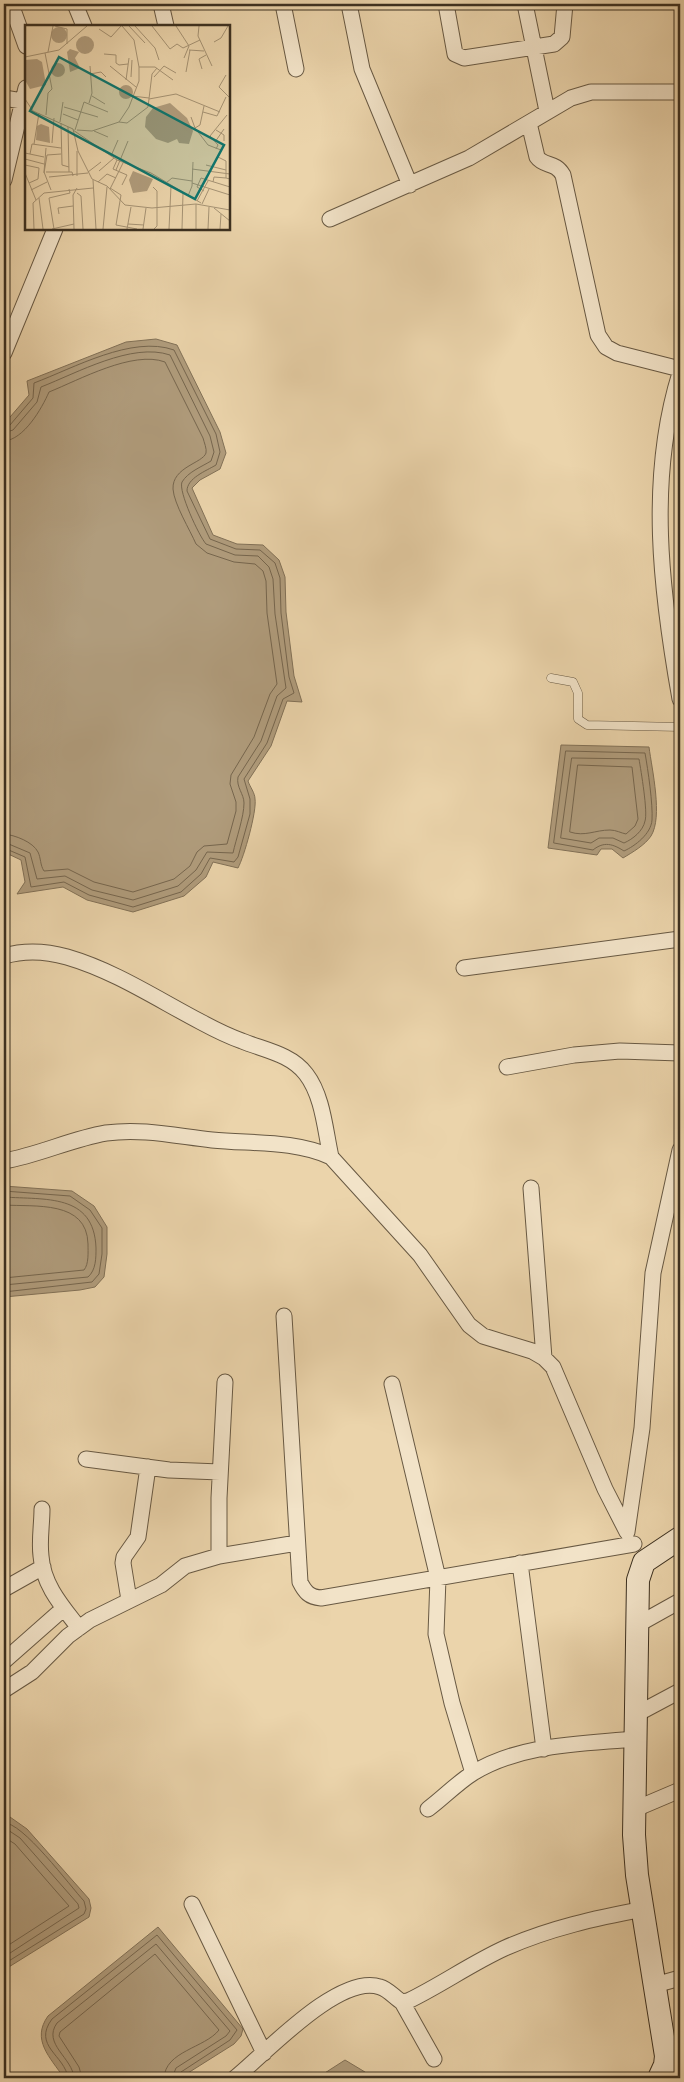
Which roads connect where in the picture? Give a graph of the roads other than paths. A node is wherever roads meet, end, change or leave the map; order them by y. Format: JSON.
{"nodes":[{"id":1,"x":11,"y":4,"type":"edge"},
{"id":2,"x":75,"y":4,"type":"edge"},
{"id":3,"x":161,"y":4,"type":"edge"},
{"id":4,"x":283,"y":4,"type":"edge"},
{"id":5,"x":349,"y":4,"type":"edge"},
{"id":6,"x":446,"y":4,"type":"edge"},
{"id":7,"x":525,"y":4,"type":"edge"},
{"id":8,"x":565,"y":4,"type":"edge"},
{"id":9,"x":84,"y":25,"type":"edge"},
{"id":10,"x":166,"y":25,"type":"edge"},
{"id":11,"x":25,"y":43,"type":"edge"},
{"id":12,"x":532,"y":48,"type":"junction"},
{"id":13,"x":296,"y":69,"type":"dead end"},
{"id":14,"x":680,"y":92,"type":"edge"},
{"id":15,"x":24,"y":95,"type":"edge"},
{"id":16,"x":4,"y":98,"type":"edge"},
{"id":17,"x":547,"y":111,"type":"junction"},
{"id":18,"x":529,"y":123,"type":"junction"},
{"id":19,"x":4,"y":180,"type":"edge"},
{"id":20,"x":410,"y":185,"type":"junction"},
{"id":21,"x":330,"y":219,"type":"dead end"},
{"id":22,"x":55,"y":230,"type":"edge"},
{"id":23,"x":4,"y":353,"type":"edge"},
{"id":24,"x":680,"y":368,"type":"edge"},
{"id":25,"x":680,"y":373,"type":"edge"},
{"id":26,"x":551,"y":678,"type":"dead end"},
{"id":27,"x":680,"y":699,"type":"edge"},
{"id":28,"x":680,"y":727,"type":"edge"},
{"id":29,"x":680,"y":940,"type":"edge"},
{"id":30,"x":4,"y":956,"type":"edge"},
{"id":31,"x":464,"y":968,"type":"dead end"},
{"id":32,"x":680,"y":1053,"type":"edge"},
{"id":33,"x":508,"y":1066,"type":"dead end"},
{"id":34,"x":680,"y":1150,"type":"edge"},
{"id":35,"x":331,"y":1157,"type":"junction"},
{"id":36,"x":4,"y":1160,"type":"edge"},
{"id":37,"x":531,"y":1188,"type":"dead end"},
{"id":38,"x":284,"y":1316,"type":"dead end"},
{"id":39,"x":544,"y":1358,"type":"junction"},
{"id":40,"x":225,"y":1382,"type":"dead end"},
{"id":41,"x":392,"y":1384,"type":"dead end"},
{"id":42,"x":86,"y":1458,"type":"dead end"},
{"id":43,"x":148,"y":1467,"type":"junction"},
{"id":44,"x":220,"y":1472,"type":"junction"},
{"id":45,"x":42,"y":1508,"type":"dead end"},
{"id":46,"x":680,"y":1538,"type":"edge"},
{"id":47,"x":297,"y":1543,"type":"junction"},
{"id":48,"x":635,"y":1546,"type":"junction"},
{"id":49,"x":219,"y":1556,"type":"junction"},
{"id":50,"x":520,"y":1563,"type":"junction"},
{"id":51,"x":43,"y":1568,"type":"junction"},
{"id":52,"x":438,"y":1578,"type":"junction"},
{"id":53,"x":4,"y":1589,"type":"edge"},
{"id":54,"x":129,"y":1600,"type":"junction"},
{"id":55,"x":680,"y":1601,"type":"edge"},
{"id":56,"x":64,"y":1608,"type":"junction"},
{"id":57,"x":637,"y":1625,"type":"junction"},
{"id":58,"x":79,"y":1628,"type":"junction"},
{"id":59,"x":4,"y":1661,"type":"edge"},
{"id":60,"x":4,"y":1689,"type":"edge"},
{"id":61,"x":680,"y":1691,"type":"edge"},
{"id":62,"x":635,"y":1715,"type":"junction"},
{"id":63,"x":634,"y":1739,"type":"junction"},
{"id":64,"x":544,"y":1749,"type":"junction"},
{"id":65,"x":473,"y":1773,"type":"junction"},
{"id":66,"x":680,"y":1790,"type":"edge"},
{"id":67,"x":428,"y":1809,"type":"dead end"},
{"id":68,"x":633,"y":1810,"type":"junction"},
{"id":69,"x":192,"y":1904,"type":"dead end"},
{"id":70,"x":644,"y":1909,"type":"junction"},
{"id":71,"x":680,"y":1978,"type":"edge"},
{"id":72,"x":655,"y":1985,"type":"junction"},
{"id":73,"x":402,"y":2002,"type":"junction"},
{"id":74,"x":264,"y":2053,"type":"junction"},
{"id":75,"x":434,"y":2059,"type":"dead end"},
{"id":76,"x":235,"y":2078,"type":"edge"},
{"id":77,"x":659,"y":2078,"type":"edge"}],
"edges":[{"from":1,"to":11,"type":"street"},
{"from":2,"to":9,"type":"street"},
{"from":3,"to":10,"type":"street"},
{"from":4,"to":13,"type":"street"},
{"from":5,"to":20,"type":"street"},
{"from":6,"to":12,"type":"street"},
{"from":7,"to":12,"type":"street"},
{"from":8,"to":12,"type":"street"},
{"from":12,"to":17,"type":"street"},
{"from":14,"to":17,"type":"street"},
{"from":15,"to":16,"type":"street"},
{"from":15,"to":19,"type":"street"},
{"from":17,"to":18,"type":"street"},
{"from":18,"to":20,"type":"street"},
{"from":18,"to":24,"type":"street"},
{"from":20,"to":21,"type":"street"},
{"from":22,"to":23,"type":"street"},
{"from":25,"to":27,"type":"street"},
{"from":26,"to":28,"type":"lane"},
{"from":29,"to":31,"type":"street"},
{"from":30,"to":35,"type":"street"},
{"from":32,"to":33,"type":"street"},
{"from":34,"to":48,"type":"street"},
{"from":35,"to":36,"type":"street"},
{"from":35,"to":39,"type":"street"},
{"from":37,"to":39,"type":"street"},
{"from":38,"to":47,"type":"street"},
{"from":39,"to":48,"type":"street"},
{"from":40,"to":44,"type":"street"},
{"from":41,"to":52,"type":"street"},
{"from":42,"to":43,"type":"street"},
{"from":43,"to":44,"type":"street"},
{"from":43,"to":54,"type":"street"},
{"from":44,"to":49,"type":"street"},
{"from":45,"to":51,"type":"street"},
{"from":46,"to":48,"type":"street"},
{"from":47,"to":49,"type":"street"},
{"from":47,"to":52,"type":"street"},
{"from":48,"to":50,"type":"street"},
{"from":48,"to":57,"type":"street"},
{"from":49,"to":54,"type":"street"},
{"from":50,"to":52,"type":"street"},
{"from":50,"to":64,"type":"street"},
{"from":51,"to":53,"type":"street"},
{"from":51,"to":56,"type":"street"},
{"from":52,"to":65,"type":"street"},
{"from":54,"to":58,"type":"street"},
{"from":55,"to":57,"type":"street"},
{"from":56,"to":58,"type":"street"},
{"from":56,"to":59,"type":"street"},
{"from":57,"to":62,"type":"street"},
{"from":58,"to":60,"type":"street"},
{"from":61,"to":62,"type":"street"},
{"from":62,"to":63,"type":"street"},
{"from":63,"to":64,"type":"street"},
{"from":63,"to":68,"type":"street"},
{"from":64,"to":65,"type":"street"},
{"from":65,"to":67,"type":"street"},
{"from":66,"to":68,"type":"street"},
{"from":68,"to":70,"type":"street"},
{"from":69,"to":74,"type":"street"},
{"from":70,"to":72,"type":"street"},
{"from":70,"to":73,"type":"street"},
{"from":71,"to":72,"type":"street"},
{"from":72,"to":77,"type":"street"},
{"from":73,"to":74,"type":"street"},
{"from":73,"to":75,"type":"street"},
{"from":74,"to":76,"type":"street"}]}
